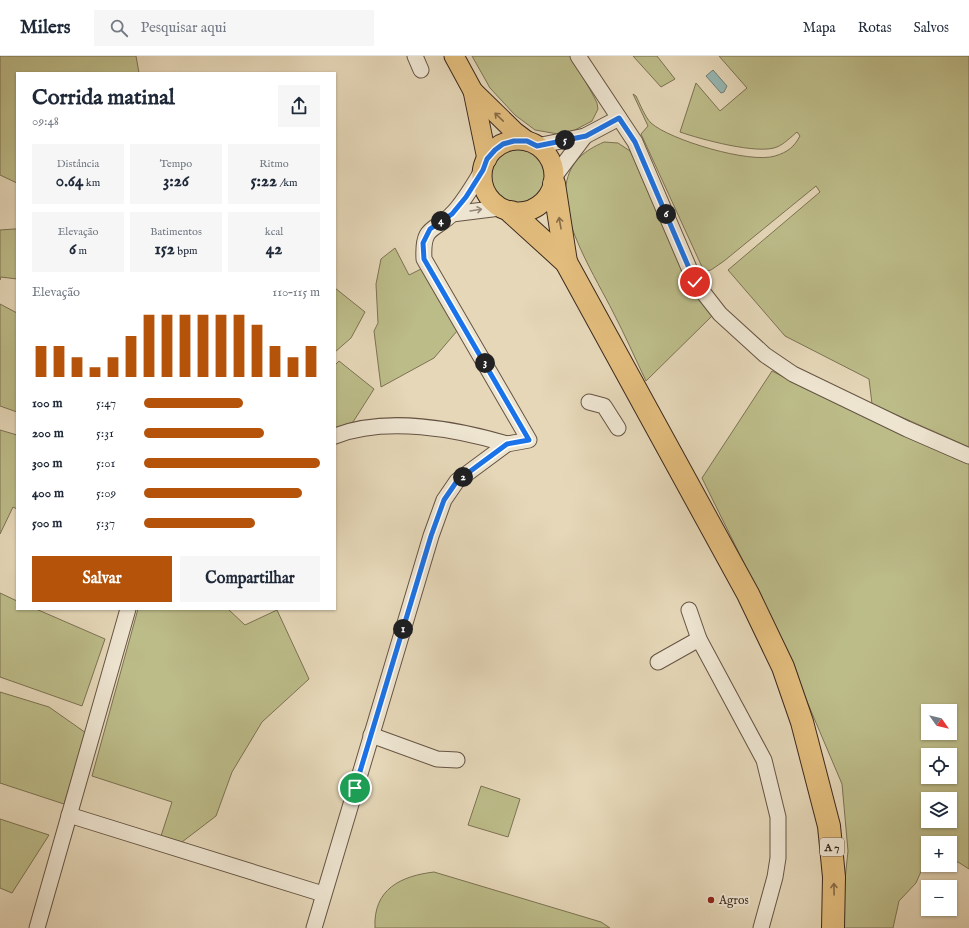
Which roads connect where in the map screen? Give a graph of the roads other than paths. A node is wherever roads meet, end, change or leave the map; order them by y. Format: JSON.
{"nodes":[{"id":1,"x":415,"y":56,"type":"edge"},
{"id":2,"x":454,"y":56,"type":"edge"},
{"id":3,"x":578,"y":56,"type":"edge"},
{"id":4,"x":421,"y":70,"type":"dead end"},
{"id":5,"x":473,"y":91,"type":"junction"},
{"id":6,"x":619,"y":118,"type":"junction"},
{"id":7,"x":586,"y":136,"type":"junction"},
{"id":8,"x":532,"y":143,"type":"junction"},
{"id":9,"x":485,"y":164,"type":"junction"},
{"id":10,"x":554,"y":180,"type":"junction"},
{"id":11,"x":506,"y":210,"type":"junction"},
{"id":12,"x":452,"y":214,"type":"junction"},
{"id":13,"x":566,"y":262,"type":"junction"},
{"id":14,"x":589,"y":402,"type":"dead end"},
{"id":15,"x":618,"y":428,"type":"dead end"},
{"id":16,"x":336,"y":436,"type":"edge"},
{"id":17,"x":507,"y":444,"type":"junction"},
{"id":18,"x":969,"y":456,"type":"edge"},
{"id":19,"x":128,"y":610,"type":"edge"},
{"id":20,"x":689,"y":610,"type":"dead end"},
{"id":21,"x":699,"y":639,"type":"junction"},
{"id":22,"x":658,"y":662,"type":"dead end"},
{"id":23,"x":371,"y":735,"type":"junction"},
{"id":24,"x":457,"y":760,"type":"dead end"},
{"id":25,"x":815,"y":768,"type":"junction"},
{"id":26,"x":70,"y":815,"type":"junction"},
{"id":27,"x":323,"y":894,"type":"junction"},
{"id":28,"x":37,"y":928,"type":"edge"},
{"id":29,"x":314,"y":928,"type":"edge"},
{"id":30,"x":760,"y":928,"type":"edge"},
{"id":31,"x":818,"y":928,"type":"edge"},
{"id":32,"x":833,"y":928,"type":"edge"}],
"edges":[{"from":1,"to":4,"type":"street"},
{"from":2,"to":5,"type":"main road"},
{"from":3,"to":6,"type":"street"},
{"from":8,"to":5,"type":"main road","one_way":true},
{"from":5,"to":9,"type":"main road"},
{"from":6,"to":7,"type":"street"},
{"from":6,"to":18,"type":"street"},
{"from":7,"to":8,"type":"street"},
{"from":7,"to":10,"type":"street"},
{"from":8,"to":9,"type":"main road"},
{"from":8,"to":10,"type":"main road"},
{"from":9,"to":11,"type":"main road"},
{"from":9,"to":12,"type":"street"},
{"from":10,"to":11,"type":"main road"},
{"from":13,"to":10,"type":"highway","one_way":true},
{"from":12,"to":11,"type":"street","one_way":true},
{"from":11,"to":13,"type":"highway"},
{"from":12,"to":17,"type":"street"},
{"from":13,"to":25,"type":"highway"},
{"from":14,"to":15,"type":"street"},
{"from":16,"to":17,"type":"street"},
{"from":17,"to":23,"type":"street"},
{"from":19,"to":26,"type":"street"},
{"from":20,"to":21,"type":"street"},
{"from":21,"to":22,"type":"street"},
{"from":21,"to":30,"type":"street"},
{"from":23,"to":24,"type":"street"},
{"from":23,"to":27,"type":"street"},
{"from":25,"to":31,"type":"highway","number":"A 7"},
{"from":32,"to":25,"type":"highway","number":"A 7","one_way":true},
{"from":26,"to":27,"type":"street"},
{"from":26,"to":28,"type":"street"},
{"from":27,"to":29,"type":"street"}]}
